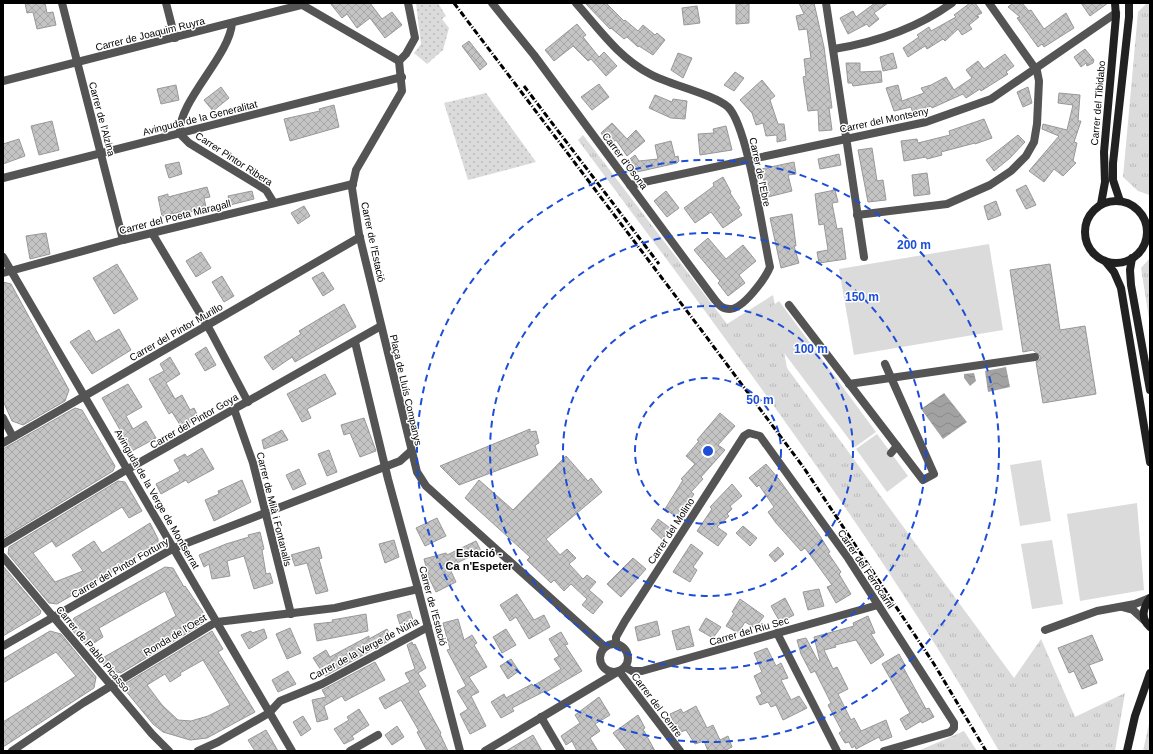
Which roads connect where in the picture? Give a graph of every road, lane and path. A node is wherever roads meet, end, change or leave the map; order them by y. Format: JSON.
{"nodes":[{"id":1,"x":62,"y":3,"type":"edge"},
{"id":2,"x":166,"y":3,"type":"edge"},
{"id":3,"x":408,"y":3,"type":"edge"},
{"id":4,"x":492,"y":3,"type":"edge"},
{"id":5,"x":576,"y":3,"type":"edge"},
{"id":6,"x":826,"y":3,"type":"edge"},
{"id":7,"x":952,"y":3,"type":"edge"},
{"id":8,"x":989,"y":3,"type":"edge"},
{"id":9,"x":1115,"y":3,"type":"edge"},
{"id":10,"x":1129,"y":3,"type":"edge"},
{"id":11,"x":300,"y":4,"type":"edge"},
{"id":12,"x":1116,"y":13,"type":"junction"},
{"id":13,"x":232,"y":23,"type":"junction"},
{"id":14,"x":175,"y":38,"type":"junction"},
{"id":15,"x":834,"y":49,"type":"junction"},
{"id":16,"x":399,"y":61,"type":"junction"},
{"id":17,"x":77,"y":63,"type":"junction"},
{"id":18,"x":1035,"y":67,"type":"junction"},
{"id":19,"x":402,"y":77,"type":"junction"},
{"id":20,"x":3,"y":81,"type":"edge"},
{"id":21,"x":180,"y":134,"type":"junction"},
{"id":22,"x":848,"y":138,"type":"junction"},
{"id":23,"x":101,"y":154,"type":"junction"},
{"id":24,"x":748,"y":160,"type":"junction"},
{"id":25,"x":3,"y":178,"type":"edge"},
{"id":26,"x":353,"y":184,"type":"junction"},
{"id":27,"x":630,"y":185,"type":"junction"},
{"id":28,"x":1120,"y":201,"type":"junction"},
{"id":29,"x":274,"y":204,"type":"junction"},
{"id":30,"x":1102,"y":204,"type":"junction"},
{"id":31,"x":857,"y":216,"type":"junction"},
{"id":32,"x":1148,"y":222,"type":"edge"},
{"id":33,"x":152,"y":233,"type":"junction"},
{"id":34,"x":360,"y":237,"type":"junction"},
{"id":35,"x":123,"y":240,"type":"junction"},
{"id":36,"x":3,"y":257,"type":"edge"},
{"id":37,"x":864,"y":257,"type":"dead end"},
{"id":38,"x":1132,"y":258,"type":"junction"},
{"id":39,"x":1105,"y":261,"type":"junction"},
{"id":40,"x":7,"y":272,"type":"edge"},
{"id":41,"x":789,"y":305,"type":"dead end"},
{"id":42,"x":721,"y":307,"type":"joint"},
{"id":43,"x":207,"y":326,"type":"junction"},
{"id":44,"x":381,"y":326,"type":"junction"},
{"id":45,"x":355,"y":342,"type":"junction"},
{"id":46,"x":1034,"y":357,"type":"dead end"},
{"id":47,"x":886,"y":364,"type":"dead end"},
{"id":48,"x":891,"y":378,"type":"junction"},
{"id":49,"x":849,"y":384,"type":"junction"},
{"id":50,"x":1150,"y":390,"type":"edge"},
{"id":51,"x":86,"y":396,"type":"junction"},
{"id":52,"x":248,"y":402,"type":"junction"},
{"id":53,"x":234,"y":410,"type":"junction"},
{"id":54,"x":3,"y":418,"type":"edge"},
{"id":55,"x":749,"y":433,"type":"joint"},
{"id":56,"x":13,"y":437,"type":"junction"},
{"id":57,"x":3,"y":443,"type":"edge"},
{"id":58,"x":897,"y":446,"type":"junction"},
{"id":59,"x":412,"y":451,"type":"junction"},
{"id":60,"x":891,"y":452,"type":"dead end"},
{"id":61,"x":1150,"y":462,"type":"edge"},
{"id":62,"x":386,"y":466,"type":"junction"},
{"id":63,"x":128,"y":470,"type":"junction"},
{"id":64,"x":265,"y":513,"type":"junction"},
{"id":65,"x":3,"y":544,"type":"edge"},
{"id":66,"x":174,"y":548,"type":"junction"},
{"id":67,"x":3,"y":557,"type":"edge"},
{"id":68,"x":418,"y":589,"type":"junction"},
{"id":69,"x":1150,"y":598,"type":"edge"},
{"id":70,"x":878,"y":605,"type":"junction"},
{"id":71,"x":1121,"y":607,"type":"junction"},
{"id":72,"x":291,"y":614,"type":"junction"},
{"id":73,"x":53,"y":618,"type":"junction"},
{"id":74,"x":217,"y":622,"type":"junction"},
{"id":75,"x":1147,"y":624,"type":"edge"},
{"id":76,"x":428,"y":627,"type":"junction"},
{"id":77,"x":1045,"y":630,"type":"dead end"},
{"id":78,"x":777,"y":634,"type":"junction"},
{"id":79,"x":1150,"y":635,"type":"edge"},
{"id":80,"x":616,"y":644,"type":"junction"},
{"id":81,"x":3,"y":646,"type":"edge"},
{"id":82,"x":605,"y":647,"type":"junction"},
{"id":83,"x":603,"y":666,"type":"junction"},
{"id":84,"x":622,"y":669,"type":"junction"},
{"id":85,"x":1150,"y":673,"type":"edge"},
{"id":86,"x":598,"y":682,"type":"junction"},
{"id":87,"x":111,"y":686,"type":"junction"},
{"id":88,"x":269,"y":713,"type":"junction"},
{"id":89,"x":541,"y":717,"type":"junction"},
{"id":90,"x":378,"y":735,"type":"dead end"},
{"id":91,"x":12,"y":751,"type":"edge"},
{"id":92,"x":169,"y":751,"type":"edge"},
{"id":93,"x":198,"y":751,"type":"edge"},
{"id":94,"x":292,"y":751,"type":"edge"},
{"id":95,"x":350,"y":751,"type":"edge"},
{"id":96,"x":460,"y":751,"type":"edge"},
{"id":97,"x":485,"y":751,"type":"edge"},
{"id":98,"x":561,"y":751,"type":"edge"},
{"id":99,"x":680,"y":751,"type":"edge"},
{"id":100,"x":837,"y":751,"type":"edge"},
{"id":101,"x":884,"y":751,"type":"edge"},
{"id":102,"x":1127,"y":751,"type":"edge"}],
"edges":[{"from":1,"to":17,"type":"street","name":"Carrer de l'Alzina"},
{"from":2,"to":14,"type":"street"},
{"from":3,"to":16,"type":"street"},
{"from":4,"to":27,"type":"street","name":"Carrer d'Osona"},
{"from":5,"to":24,"type":"street","name":"Carrer de l'Ebre"},
{"from":6,"to":15,"type":"street"},
{"from":7,"to":15,"type":"street"},
{"from":8,"to":18,"type":"street"},
{"from":9,"to":12,"type":"street","name":"Carrer del Tibidabo"},
{"from":10,"to":28,"type":"street"},
{"from":11,"to":13,"type":"street","name":"Carrer de Joaquim Ruyra"},
{"from":11,"to":16,"type":"street"},
{"from":12,"to":18,"type":"street","name":"Carrer del Montseny"},
{"from":12,"to":30,"type":"street","name":"Carrer del Tibidabo"},
{"from":13,"to":14,"type":"street","name":"Carrer de Joaquim Ruyra"},
{"from":13,"to":21,"type":"street"},
{"from":14,"to":17,"type":"street","name":"Carrer de Joaquim Ruyra"},
{"from":15,"to":22,"type":"street"},
{"from":16,"to":19,"type":"street","name":"Carrer de l'Estació"},
{"from":17,"to":20,"type":"street","name":"Carrer de Joaquim Ruyra"},
{"from":17,"to":23,"type":"street","name":"Carrer de l'Alzina"},
{"from":18,"to":22,"type":"street","name":"Carrer del Montseny"},
{"from":18,"to":31,"type":"street"},
{"from":19,"to":21,"type":"street","name":"Avinguda de la Generalitat"},
{"from":19,"to":26,"type":"street","name":"Carrer de l'Estació"},
{"from":21,"to":23,"type":"street","name":"Avinguda de la Generalitat"},
{"from":21,"to":29,"type":"street","name":"Carrer Pintor Ribera"},
{"from":22,"to":24,"type":"street","name":"Carrer del Montseny"},
{"from":22,"to":31,"type":"street"},
{"from":23,"to":25,"type":"street","name":"Avinguda de la Generalitat"},
{"from":23,"to":35,"type":"street","name":"Carrer de l'Alzina"},
{"from":24,"to":27,"type":"street","name":"Carrer del Montseny"},
{"from":24,"to":42,"type":"street","name":"Carrer de l'Ebre"},
{"from":26,"to":29,"type":"street","name":"Carrer del Poeta Maragall"},
{"from":26,"to":34,"type":"street","name":"Carrer de l'Estació"},
{"from":27,"to":42,"type":"street","name":"Carrer d'Osona"},
{"from":28,"to":30,"type":"street"},
{"from":28,"to":32,"type":"street"},
{"from":29,"to":33,"type":"street","name":"Carrer del Poeta Maragall"},
{"from":30,"to":39,"type":"street"},
{"from":31,"to":37,"type":"street"},
{"from":32,"to":38,"type":"street"},
{"from":33,"to":35,"type":"street","name":"Carrer del Poeta Maragall"},
{"from":33,"to":43,"type":"street"},
{"from":34,"to":43,"type":"street","name":"Carrer del Pintor Murillo"},
{"from":34,"to":44,"type":"street","name":"Carrer de l'Estació"},
{"from":35,"to":40,"type":"street","name":"Carrer del Poeta Maragall"},
{"from":36,"to":40,"type":"street","name":"Avinguda de la Verge de Montserrat"},
{"from":38,"to":39,"type":"street"},
{"from":38,"to":50,"type":"street"},
{"from":39,"to":61,"type":"street"},
{"from":40,"to":51,"type":"street","name":"Avinguda de la Verge de Montserrat"},
{"from":41,"to":49,"type":"street"},
{"from":43,"to":51,"type":"street","name":"Carrer del Pintor Murillo"},
{"from":43,"to":52,"type":"street"},
{"from":44,"to":45,"type":"street","name":"Plaça de Lluís Companys"},
{"from":44,"to":59,"type":"street","name":"Plaça de Lluís Companys"},
{"from":45,"to":52,"type":"street","name":"Carrer del Pintor Goya"},
{"from":45,"to":62,"type":"street"},
{"from":46,"to":48,"type":"street"},
{"from":47,"to":48,"type":"street"},
{"from":48,"to":49,"type":"street"},
{"from":48,"to":58,"type":"street"},
{"from":49,"to":58,"type":"street"},
{"from":51,"to":56,"type":"street","name":"Carrer del Pintor Murillo"},
{"from":51,"to":63,"type":"street","name":"Avinguda de la Verge de Montserrat"},
{"from":52,"to":53,"type":"street","name":"Carrer del Pintor Goya"},
{"from":53,"to":63,"type":"street","name":"Carrer del Pintor Goya"},
{"from":53,"to":64,"type":"street","name":"Carrer de Milà i Fontanalls"},
{"from":54,"to":56,"type":"street"},
{"from":55,"to":70,"type":"street","name":"Carrer del Ferrocarril"},
{"from":55,"to":80,"type":"street","name":"Carrer del Molino"},
{"from":56,"to":57,"type":"street","name":"Carrer del Pintor Murillo"},
{"from":58,"to":60,"type":"street"},
{"from":59,"to":62,"type":"street","name":"Plaça de Lluís Companys"},
{"from":59,"to":82,"type":"street"},
{"from":62,"to":64,"type":"street","name":"Carrer del Pintor Fortuny"},
{"from":62,"to":68,"type":"street","name":"Carrer de l'Estació"},
{"from":63,"to":65,"type":"street","name":"Carrer del Pintor Goya"},
{"from":63,"to":66,"type":"street","name":"Avinguda de la Verge de Montserrat"},
{"from":64,"to":66,"type":"street","name":"Carrer del Pintor Fortuny"},
{"from":64,"to":72,"type":"street","name":"Carrer de Milà i Fontanalls"},
{"from":66,"to":73,"type":"street","name":"Carrer del Pintor Fortuny"},
{"from":66,"to":74,"type":"street","name":"Avinguda de la Verge de Montserrat"},
{"from":67,"to":73,"type":"street","name":"Carrer de Pablo Picasso"},
{"from":68,"to":72,"type":"street","name":"Ronda de l'Oest"},
{"from":68,"to":76,"type":"street","name":"Carrer de l'Estació"},
{"from":69,"to":71,"type":"street"},
{"from":69,"to":75,"type":"street"},
{"from":70,"to":78,"type":"street","name":"Carrer del Riu Sec"},
{"from":70,"to":101,"type":"street","name":"Carrer del Ferrocarril"},
{"from":71,"to":75,"type":"street"},
{"from":71,"to":77,"type":"street"},
{"from":72,"to":74,"type":"street","name":"Ronda de l'Oest"},
{"from":73,"to":81,"type":"street","name":"Carrer del Pintor Fortuny"},
{"from":73,"to":87,"type":"street","name":"Carrer de Pablo Picasso"},
{"from":74,"to":87,"type":"street","name":"Ronda de l'Oest"},
{"from":74,"to":88,"type":"street","name":"Avinguda de la Verge de Montserrat"},
{"from":75,"to":79,"type":"street"},
{"from":76,"to":88,"type":"street","name":"Carrer de la Verge de Núria"},
{"from":76,"to":96,"type":"street","name":"Carrer de l'Estació"},
{"from":78,"to":84,"type":"street","name":"Carrer del Riu Sec"},
{"from":78,"to":100,"type":"street"},
{"from":80,"to":82,"type":"street"},
{"from":80,"to":84,"type":"street"},
{"from":82,"to":83,"type":"street"},
{"from":83,"to":84,"type":"street"},
{"from":83,"to":86,"type":"street"},
{"from":84,"to":86,"type":"street"},
{"from":84,"to":99,"type":"street","name":"Carrer del Centre"},
{"from":85,"to":102,"type":"street"},
{"from":86,"to":89,"type":"street"},
{"from":87,"to":91,"type":"street","name":"Ronda de l'Oest"},
{"from":87,"to":92,"type":"street","name":"Carrer de Pablo Picasso"},
{"from":88,"to":93,"type":"street"},
{"from":88,"to":94,"type":"street","name":"Avinguda de la Verge de Montserrat"},
{"from":89,"to":97,"type":"street"},
{"from":89,"to":98,"type":"street"},
{"from":90,"to":95,"type":"street"}]}
